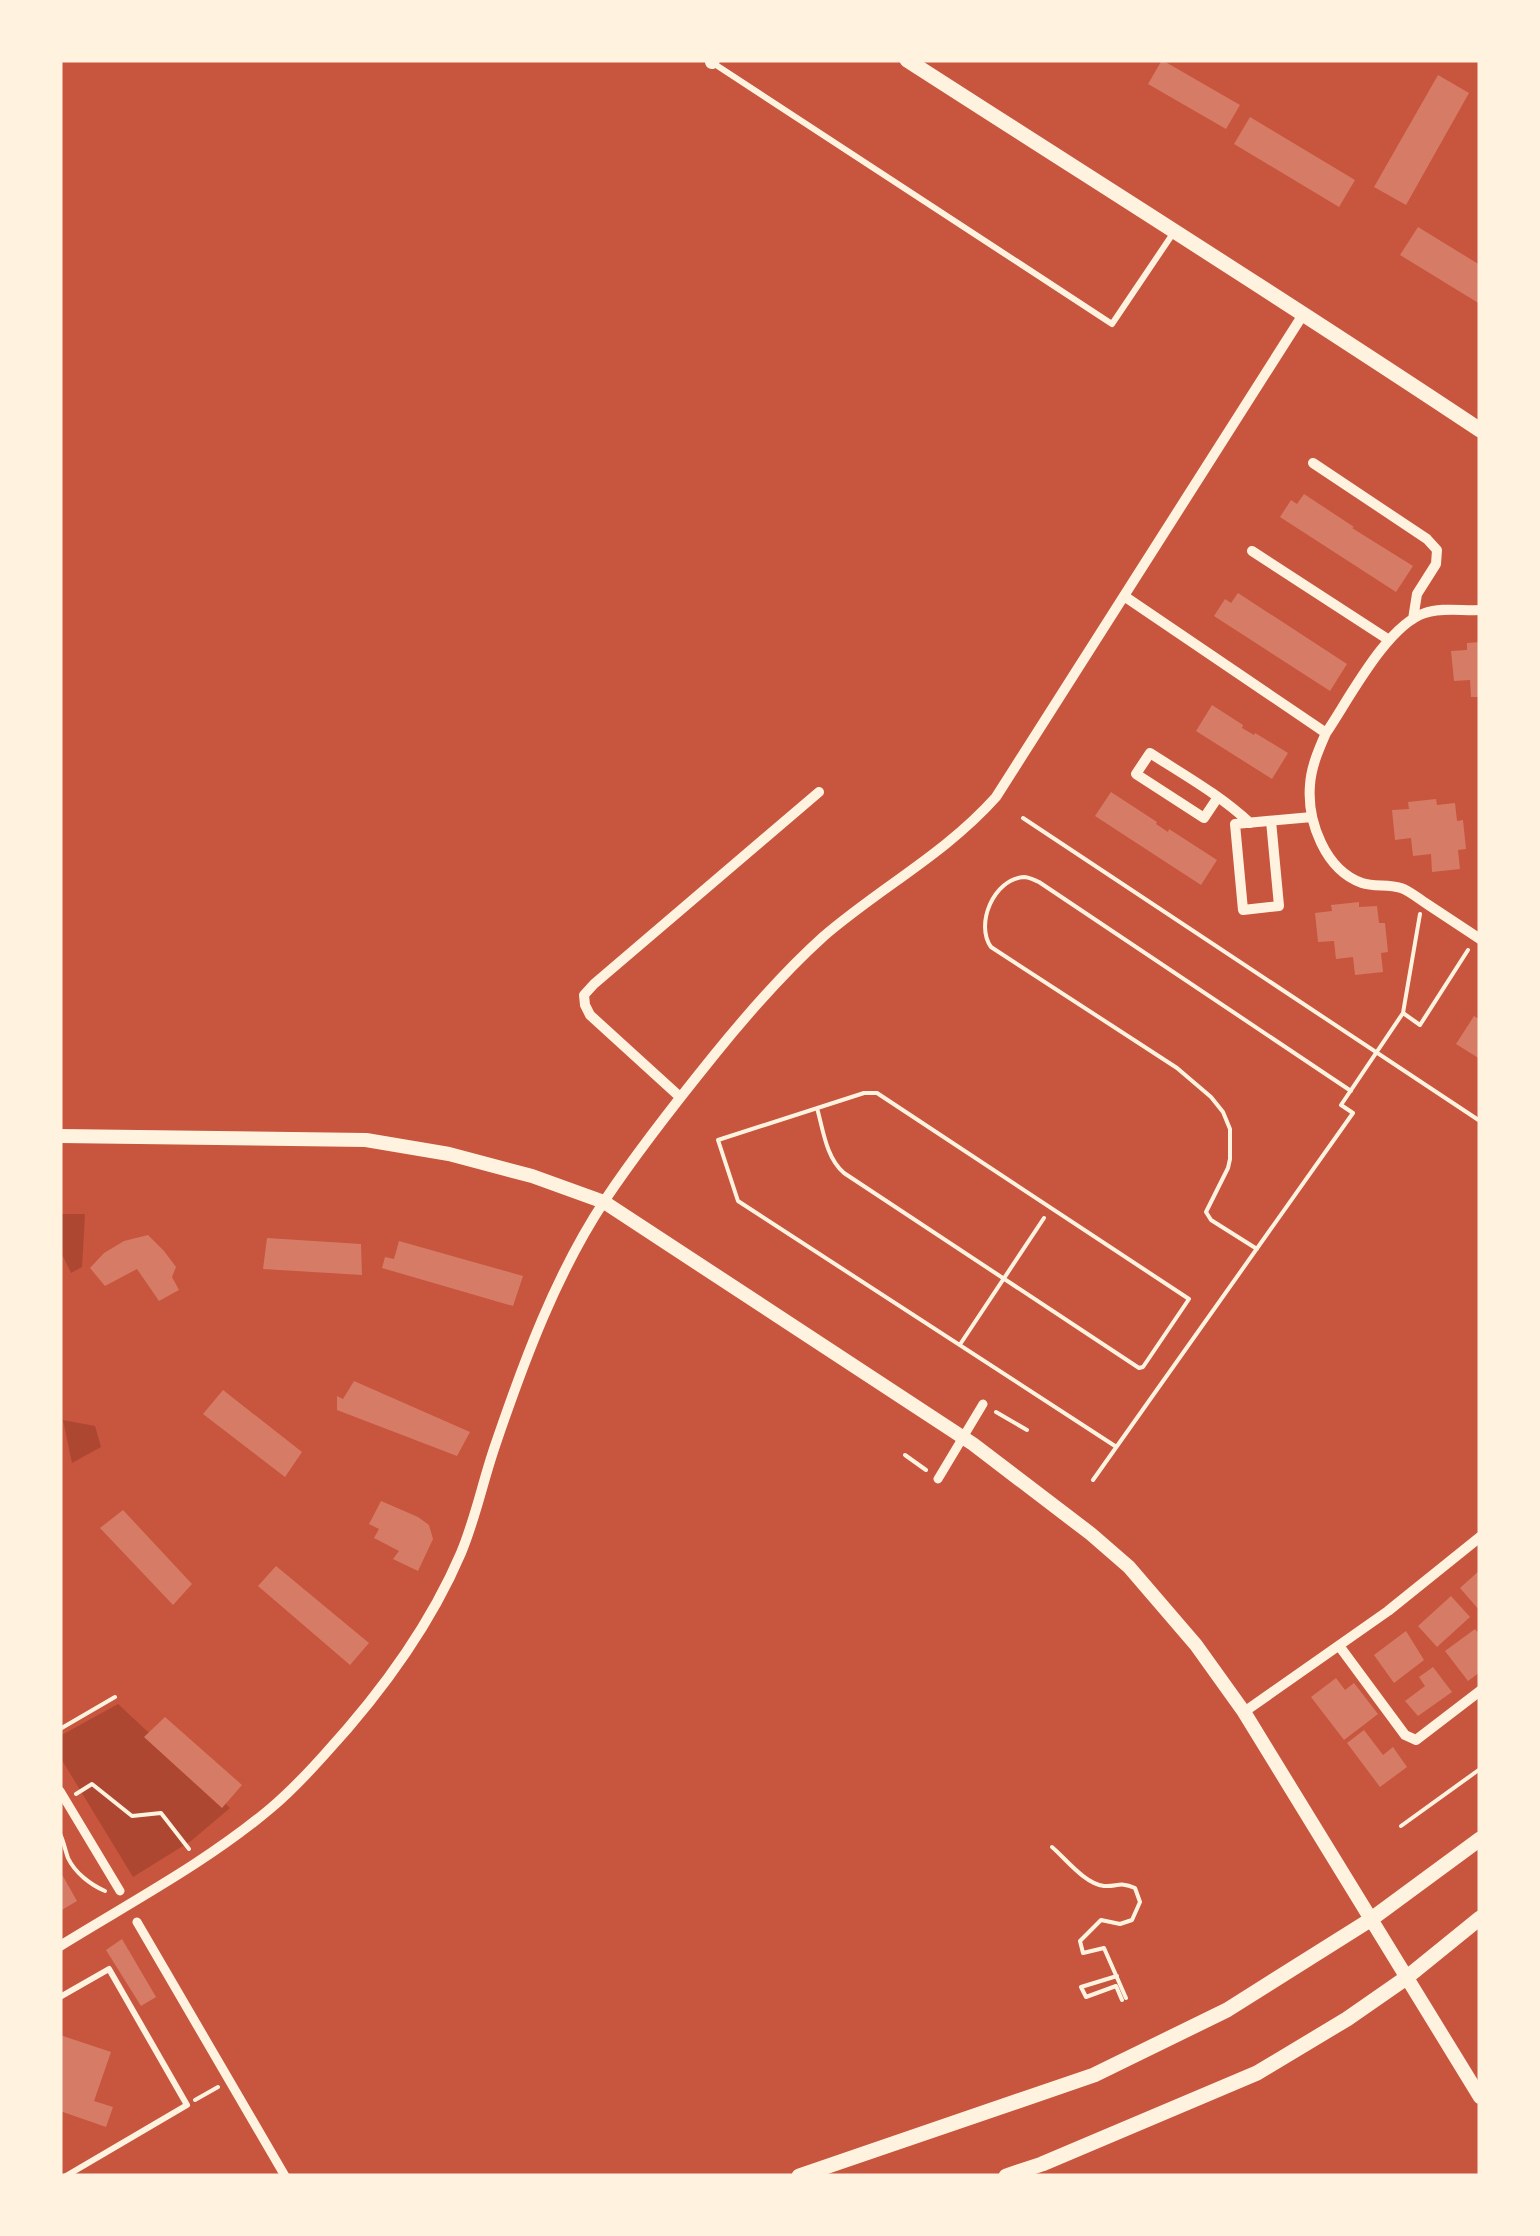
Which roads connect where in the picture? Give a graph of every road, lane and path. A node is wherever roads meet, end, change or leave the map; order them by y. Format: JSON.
{"nodes":[{"id":1,"x":907,"y":60,"type":"edge"},
{"id":2,"x":711,"y":61,"type":"edge"},
{"id":3,"x":1174,"y":232,"type":"junction"},
{"id":4,"x":1304,"y":313,"type":"junction"},
{"id":5,"x":1480,"y":430,"type":"edge"},
{"id":6,"x":1314,"y":463,"type":"dead end"},
{"id":7,"x":1252,"y":551,"type":"dead end"},
{"id":8,"x":1124,"y":596,"type":"junction"},
{"id":9,"x":1480,"y":610,"type":"edge"},
{"id":10,"x":1413,"y":619,"type":"junction"},
{"id":11,"x":1389,"y":640,"type":"junction"},
{"id":12,"x":1326,"y":733,"type":"junction"},
{"id":13,"x":819,"y":792,"type":"dead end"},
{"id":14,"x":1218,"y":797,"type":"junction"},
{"id":15,"x":1312,"y":817,"type":"junction"},
{"id":16,"x":1023,"y":818,"type":"dead end"},
{"id":17,"x":1271,"y":821,"type":"junction"},
{"id":18,"x":1250,"y":823,"type":"junction"},
{"id":19,"x":1422,"y":901,"type":"junction"},
{"id":20,"x":1478,"y":938,"type":"edge"},
{"id":21,"x":1403,"y":1013,"type":"junction"},
{"id":22,"x":1376,"y":1052,"type":"junction"},
{"id":23,"x":1351,"y":1091,"type":"junction"},
{"id":24,"x":680,"y":1096,"type":"junction"},
{"id":25,"x":817,"y":1108,"type":"junction"},
{"id":26,"x":1480,"y":1120,"type":"edge"},
{"id":27,"x":60,"y":1136,"type":"edge"},
{"id":28,"x":604,"y":1202,"type":"junction"},
{"id":29,"x":1044,"y":1218,"type":"dead end"},
{"id":30,"x":1256,"y":1249,"type":"junction"},
{"id":31,"x":1003,"y":1278,"type":"junction"},
{"id":32,"x":960,"y":1345,"type":"junction"},
{"id":33,"x":984,"y":1404,"type":"joint"},
{"id":34,"x":1027,"y":1430,"type":"dead end"},
{"id":35,"x":1115,"y":1446,"type":"junction"},
{"id":36,"x":905,"y":1454,"type":"dead end"},
{"id":37,"x":938,"y":1479,"type":"joint"},
{"id":38,"x":1093,"y":1480,"type":"dead end"},
{"id":39,"x":1480,"y":1537,"type":"edge"},
{"id":40,"x":1340,"y":1647,"type":"junction"},
{"id":41,"x":1480,"y":1691,"type":"edge"},
{"id":42,"x":115,"y":1697,"type":"dead end"},
{"id":43,"x":1244,"y":1712,"type":"junction"},
{"id":44,"x":60,"y":1728,"type":"edge"},
{"id":45,"x":1480,"y":1770,"type":"edge"},
{"id":46,"x":63,"y":1796,"type":"edge"},
{"id":47,"x":1400,"y":1826,"type":"dead end"},
{"id":48,"x":60,"y":1834,"type":"edge"},
{"id":49,"x":1480,"y":1839,"type":"edge"},
{"id":50,"x":1052,"y":1847,"type":"dead end"},
{"id":51,"x":190,"y":1849,"type":"dead end"},
{"id":52,"x":117,"y":1893,"type":"joint"},
{"id":53,"x":1480,"y":1918,"type":"edge"},
{"id":54,"x":1370,"y":1920,"type":"junction"},
{"id":55,"x":137,"y":1922,"type":"dead end"},
{"id":56,"x":60,"y":1946,"type":"edge"},
{"id":57,"x":1117,"y":1976,"type":"junction"},
{"id":58,"x":1406,"y":1978,"type":"junction"},
{"id":59,"x":60,"y":1997,"type":"edge"},
{"id":60,"x":230,"y":2081,"type":"junction"},
{"id":61,"x":1480,"y":2097,"type":"edge"},
{"id":62,"x":187,"y":2104,"type":"junction"},
{"id":63,"x":66,"y":2176,"type":"edge"},
{"id":64,"x":286,"y":2176,"type":"edge"},
{"id":65,"x":799,"y":2176,"type":"edge"},
{"id":66,"x":1006,"y":2176,"type":"edge"}],
"edges":[{"from":1,"to":3,"type":"main road"},
{"from":2,"to":3,"type":"lane"},
{"from":3,"to":4,"type":"main road"},
{"from":4,"to":5,"type":"main road"},
{"from":4,"to":8,"type":"street"},
{"from":6,"to":10,"type":"street"},
{"from":7,"to":11,"type":"street"},
{"from":8,"to":12,"type":"street"},
{"from":8,"to":24,"type":"street"},
{"from":9,"to":10,"type":"street"},
{"from":10,"to":11,"type":"street"},
{"from":11,"to":12,"type":"street"},
{"from":12,"to":15,"type":"street"},
{"from":13,"to":24,"type":"street"},
{"from":14,"to":14,"type":"street"},
{"from":14,"to":18,"type":"street"},
{"from":15,"to":17,"type":"street"},
{"from":15,"to":19,"type":"street"},
{"from":16,"to":22,"type":"path"},
{"from":17,"to":18,"type":"street"},
{"from":17,"to":18,"type":"street"},
{"from":19,"to":20,"type":"street"},
{"from":19,"to":21,"type":"path"},
{"from":20,"to":21,"type":"path"},
{"from":21,"to":22,"type":"path"},
{"from":22,"to":23,"type":"path"},
{"from":22,"to":26,"type":"path"},
{"from":23,"to":30,"type":"path"},
{"from":23,"to":30,"type":"path"},
{"from":24,"to":28,"type":"street"},
{"from":25,"to":31,"type":"path"},
{"from":25,"to":31,"type":"path"},
{"from":25,"to":32,"type":"path"},
{"from":27,"to":28,"type":"street"},
{"from":28,"to":43,"type":"street"},
{"from":28,"to":56,"type":"street"},
{"from":29,"to":31,"type":"path"},
{"from":30,"to":35,"type":"path"},
{"from":31,"to":32,"type":"path"},
{"from":32,"to":35,"type":"path"},
{"from":33,"to":34,"type":"path"},
{"from":33,"to":37,"type":"street"},
{"from":35,"to":38,"type":"path"},
{"from":36,"to":37,"type":"path"},
{"from":39,"to":40,"type":"street"},
{"from":40,"to":41,"type":"street"},
{"from":40,"to":43,"type":"street"},
{"from":42,"to":44,"type":"path"},
{"from":43,"to":54,"type":"street"},
{"from":45,"to":47,"type":"path"},
{"from":46,"to":51,"type":"path"},
{"from":46,"to":52,"type":"street"},
{"from":48,"to":52,"type":"path"},
{"from":49,"to":54,"type":"main road"},
{"from":50,"to":57,"type":"path"},
{"from":53,"to":58,"type":"main road"},
{"from":54,"to":58,"type":"street"},
{"from":54,"to":65,"type":"main road"},
{"from":55,"to":60,"type":"street"},
{"from":57,"to":57,"type":"path"},
{"from":58,"to":61,"type":"street"},
{"from":58,"to":66,"type":"main road"},
{"from":59,"to":62,"type":"lane"},
{"from":60,"to":62,"type":"path"},
{"from":60,"to":64,"type":"street"},
{"from":62,"to":63,"type":"lane"}]}
